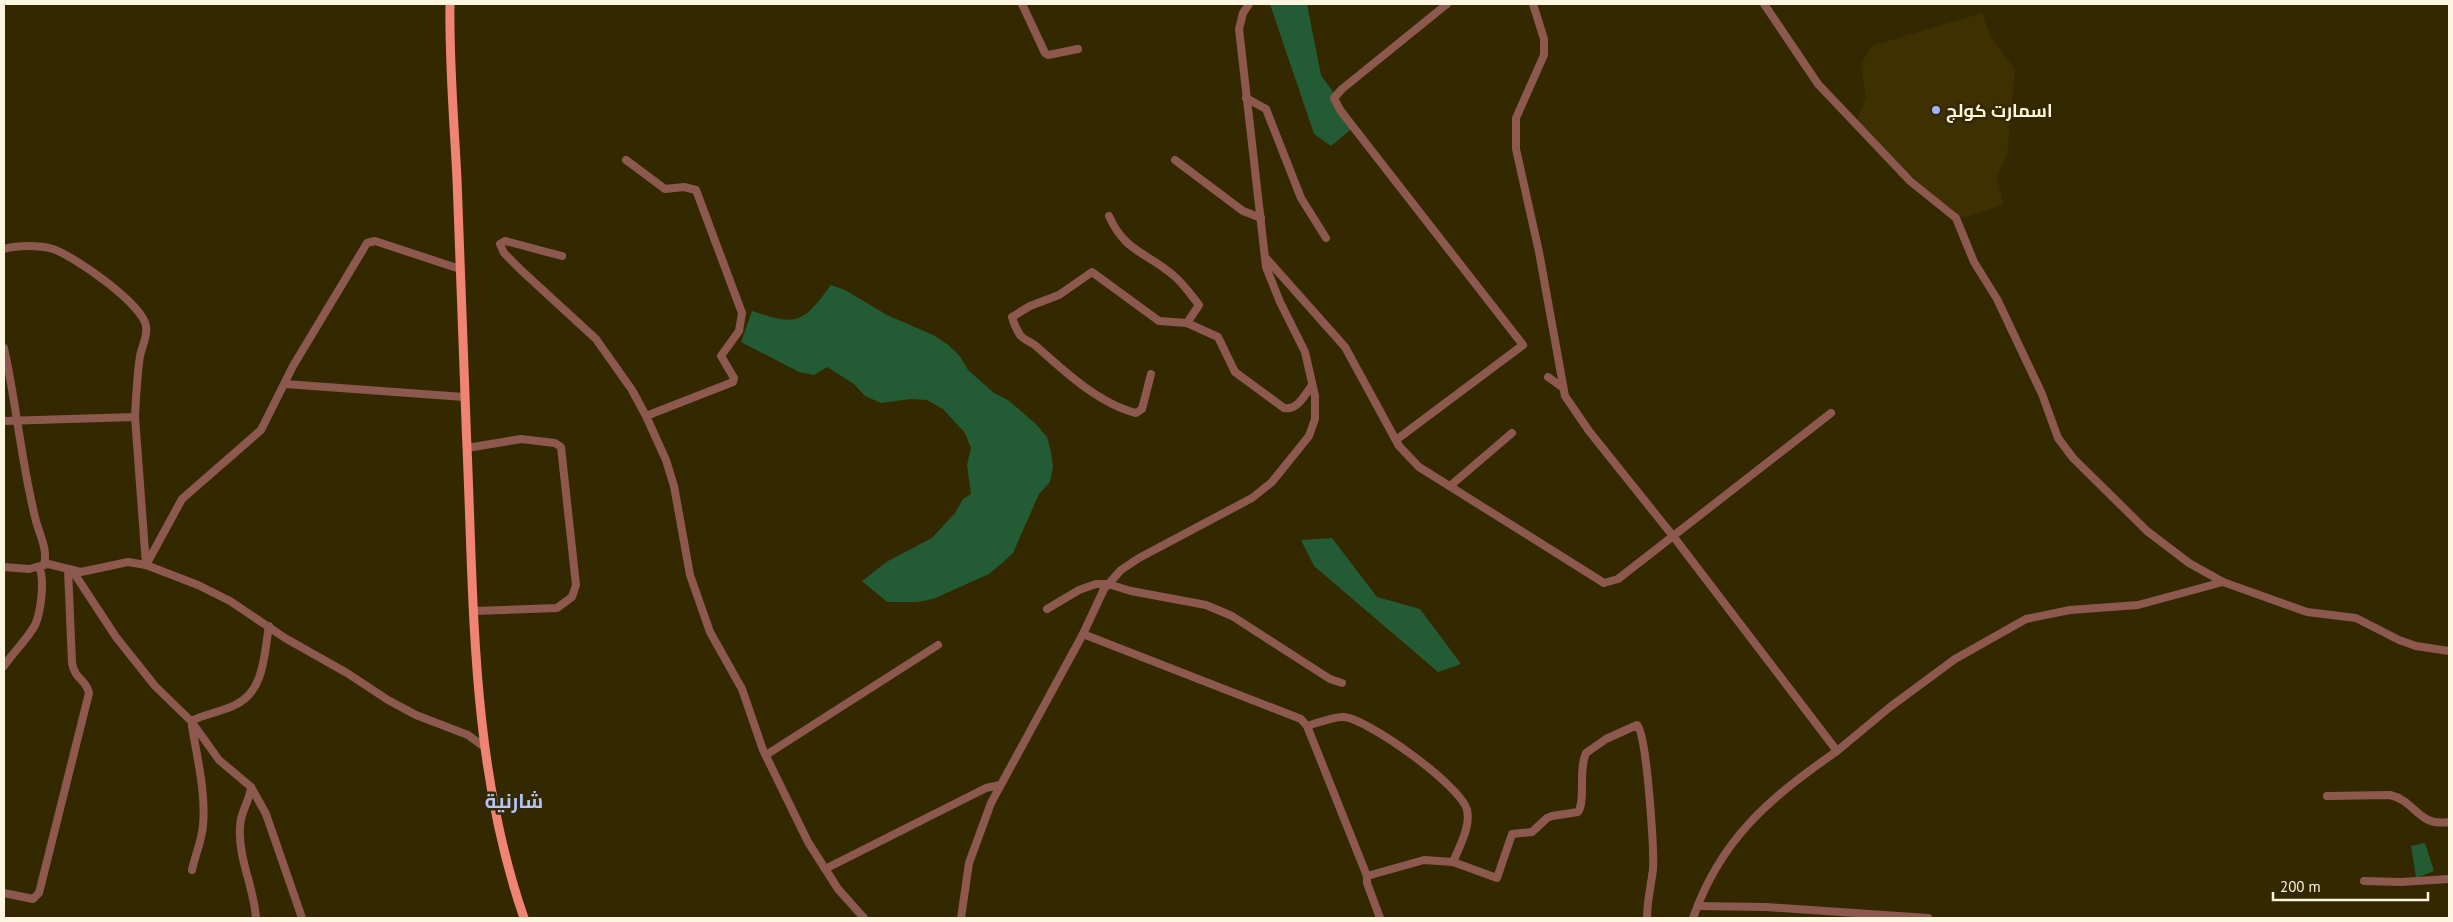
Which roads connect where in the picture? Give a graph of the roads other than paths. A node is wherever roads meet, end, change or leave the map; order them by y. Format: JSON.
{"nodes":[{"id":1,"x":450,"y":4,"type":"edge"},
{"id":2,"x":1022,"y":4,"type":"edge"},
{"id":3,"x":1447,"y":4,"type":"edge"},
{"id":4,"x":1533,"y":4,"type":"edge"},
{"id":5,"x":1764,"y":4,"type":"edge"},
{"id":6,"x":1246,"y":5,"type":"edge"},
{"id":7,"x":1078,"y":49,"type":"dead end"},
{"id":8,"x":1246,"y":98,"type":"junction"},
{"id":9,"x":626,"y":160,"type":"dead end"},
{"id":10,"x":1176,"y":160,"type":"dead end"},
{"id":11,"x":1109,"y":216,"type":"dead end"},
{"id":12,"x":1261,"y":218,"type":"junction"},
{"id":13,"x":1326,"y":238,"type":"dead end"},
{"id":14,"x":4,"y":249,"type":"edge"},
{"id":15,"x":562,"y":256,"type":"dead end"},
{"id":16,"x":1265,"y":256,"type":"junction"},
{"id":17,"x":460,"y":269,"type":"junction"},
{"id":18,"x":1187,"y":323,"type":"junction"},
{"id":19,"x":4,"y":348,"type":"edge"},
{"id":20,"x":1151,"y":374,"type":"dead end"},
{"id":21,"x":1548,"y":377,"type":"dead end"},
{"id":22,"x":285,"y":384,"type":"junction"},
{"id":23,"x":1312,"y":386,"type":"junction"},
{"id":24,"x":1562,"y":387,"type":"junction"},
{"id":25,"x":464,"y":398,"type":"junction"},
{"id":26,"x":1831,"y":412,"type":"dead end"},
{"id":27,"x":646,"y":416,"type":"junction"},
{"id":28,"x":136,"y":417,"type":"junction"},
{"id":29,"x":16,"y":420,"type":"junction"},
{"id":30,"x":4,"y":421,"type":"edge"},
{"id":31,"x":1512,"y":433,"type":"dead end"},
{"id":32,"x":1396,"y":440,"type":"junction"},
{"id":33,"x":467,"y":448,"type":"junction"},
{"id":34,"x":1450,"y":486,"type":"junction"},
{"id":35,"x":1673,"y":536,"type":"junction"},
{"id":36,"x":146,"y":565,"type":"junction"},
{"id":37,"x":42,"y":566,"type":"junction"},
{"id":38,"x":4,"y":567,"type":"edge"},
{"id":39,"x":70,"y":570,"type":"junction"},
{"id":40,"x":2223,"y":582,"type":"junction"},
{"id":41,"x":1108,"y":584,"type":"junction"},
{"id":42,"x":1047,"y":609,"type":"dead end"},
{"id":43,"x":473,"y":611,"type":"junction"},
{"id":44,"x":269,"y":626,"type":"junction"},
{"id":45,"x":1083,"y":634,"type":"junction"},
{"id":46,"x":938,"y":645,"type":"dead end"},
{"id":47,"x":2449,"y":651,"type":"edge"},
{"id":48,"x":4,"y":666,"type":"edge"},
{"id":49,"x":1342,"y":683,"type":"dead end"},
{"id":50,"x":191,"y":721,"type":"junction"},
{"id":51,"x":1307,"y":726,"type":"junction"},
{"id":52,"x":481,"y":728,"type":"junction"},
{"id":53,"x":468,"y":735,"type":"junction"},
{"id":54,"x":483,"y":746,"type":"junction"},
{"id":55,"x":1837,"y":751,"type":"junction"},
{"id":56,"x":766,"y":755,"type":"junction"},
{"id":57,"x":1000,"y":785,"type":"junction"},
{"id":58,"x":251,"y":787,"type":"junction"},
{"id":59,"x":2327,"y":796,"type":"dead end"},
{"id":60,"x":2449,"y":822,"type":"edge"},
{"id":61,"x":1453,"y":862,"type":"junction"},
{"id":62,"x":825,"y":869,"type":"junction"},
{"id":63,"x":192,"y":870,"type":"dead end"},
{"id":64,"x":1367,"y":876,"type":"junction"},
{"id":65,"x":2449,"y":879,"type":"edge"},
{"id":66,"x":2364,"y":881,"type":"dead end"},
{"id":67,"x":4,"y":892,"type":"edge"},
{"id":68,"x":1698,"y":906,"type":"junction"},
{"id":69,"x":256,"y":918,"type":"edge"},
{"id":70,"x":302,"y":918,"type":"edge"},
{"id":71,"x":524,"y":918,"type":"edge"},
{"id":72,"x":864,"y":918,"type":"edge"},
{"id":73,"x":962,"y":918,"type":"edge"},
{"id":74,"x":1380,"y":918,"type":"edge"},
{"id":75,"x":1647,"y":918,"type":"edge"},
{"id":76,"x":1694,"y":918,"type":"edge"},
{"id":77,"x":1928,"y":918,"type":"edge"}],
"edges":[{"from":1,"to":17,"type":"main road"},
{"from":2,"to":7,"type":"street"},
{"from":3,"to":32,"type":"street"},
{"from":4,"to":24,"type":"street"},
{"from":5,"to":40,"type":"street"},
{"from":6,"to":8,"type":"street"},
{"from":8,"to":12,"type":"street"},
{"from":8,"to":13,"type":"street"},
{"from":9,"to":27,"type":"street"},
{"from":10,"to":12,"type":"street"},
{"from":11,"to":18,"type":"street"},
{"from":12,"to":16,"type":"street"},
{"from":14,"to":28,"type":"street"},
{"from":15,"to":27,"type":"street"},
{"from":16,"to":23,"type":"street"},
{"from":16,"to":32,"type":"street"},
{"from":17,"to":22,"type":"street"},
{"from":17,"to":25,"type":"main road"},
{"from":18,"to":20,"type":"street"},
{"from":18,"to":23,"type":"street"},
{"from":19,"to":29,"type":"street"},
{"from":21,"to":24,"type":"street"},
{"from":22,"to":25,"type":"street"},
{"from":22,"to":36,"type":"street"},
{"from":23,"to":41,"type":"street"},
{"from":24,"to":35,"type":"street"},
{"from":25,"to":33,"type":"main road"},
{"from":26,"to":35,"type":"street"},
{"from":27,"to":56,"type":"street"},
{"from":28,"to":29,"type":"street"},
{"from":28,"to":36,"type":"street"},
{"from":29,"to":30,"type":"street"},
{"from":29,"to":37,"type":"street"},
{"from":31,"to":34,"type":"street"},
{"from":32,"to":34,"type":"street"},
{"from":33,"to":43,"type":"main road"},
{"from":33,"to":43,"type":"street"},
{"from":34,"to":35,"type":"street"},
{"from":35,"to":55,"type":"street"},
{"from":36,"to":39,"type":"street"},
{"from":36,"to":44,"type":"street"},
{"from":37,"to":38,"type":"street"},
{"from":37,"to":39,"type":"street"},
{"from":37,"to":48,"type":"street"},
{"from":39,"to":50,"type":"street"},
{"from":39,"to":67,"type":"street"},
{"from":40,"to":47,"type":"street"},
{"from":40,"to":55,"type":"street"},
{"from":41,"to":42,"type":"street"},
{"from":41,"to":45,"type":"street"},
{"from":41,"to":49,"type":"street"},
{"from":43,"to":52,"type":"main road"},
{"from":44,"to":50,"type":"street"},
{"from":44,"to":53,"type":"street"},
{"from":45,"to":51,"type":"street"},
{"from":45,"to":57,"type":"street"},
{"from":46,"to":56,"type":"street"},
{"from":50,"to":58,"type":"street"},
{"from":50,"to":63,"type":"street"},
{"from":51,"to":61,"type":"street"},
{"from":51,"to":64,"type":"street"},
{"from":52,"to":53,"type":"street"},
{"from":52,"to":54,"type":"main road"},
{"from":53,"to":54,"type":"street"},
{"from":54,"to":71,"type":"main road"},
{"from":55,"to":68,"type":"street"},
{"from":56,"to":62,"type":"street"},
{"from":57,"to":62,"type":"street"},
{"from":57,"to":73,"type":"street"},
{"from":58,"to":69,"type":"street"},
{"from":58,"to":70,"type":"street"},
{"from":59,"to":60,"type":"street"},
{"from":61,"to":64,"type":"street"},
{"from":61,"to":75,"type":"street"},
{"from":62,"to":72,"type":"street"},
{"from":64,"to":74,"type":"street"},
{"from":65,"to":66,"type":"street"},
{"from":68,"to":76,"type":"street"},
{"from":68,"to":77,"type":"street"}]}
